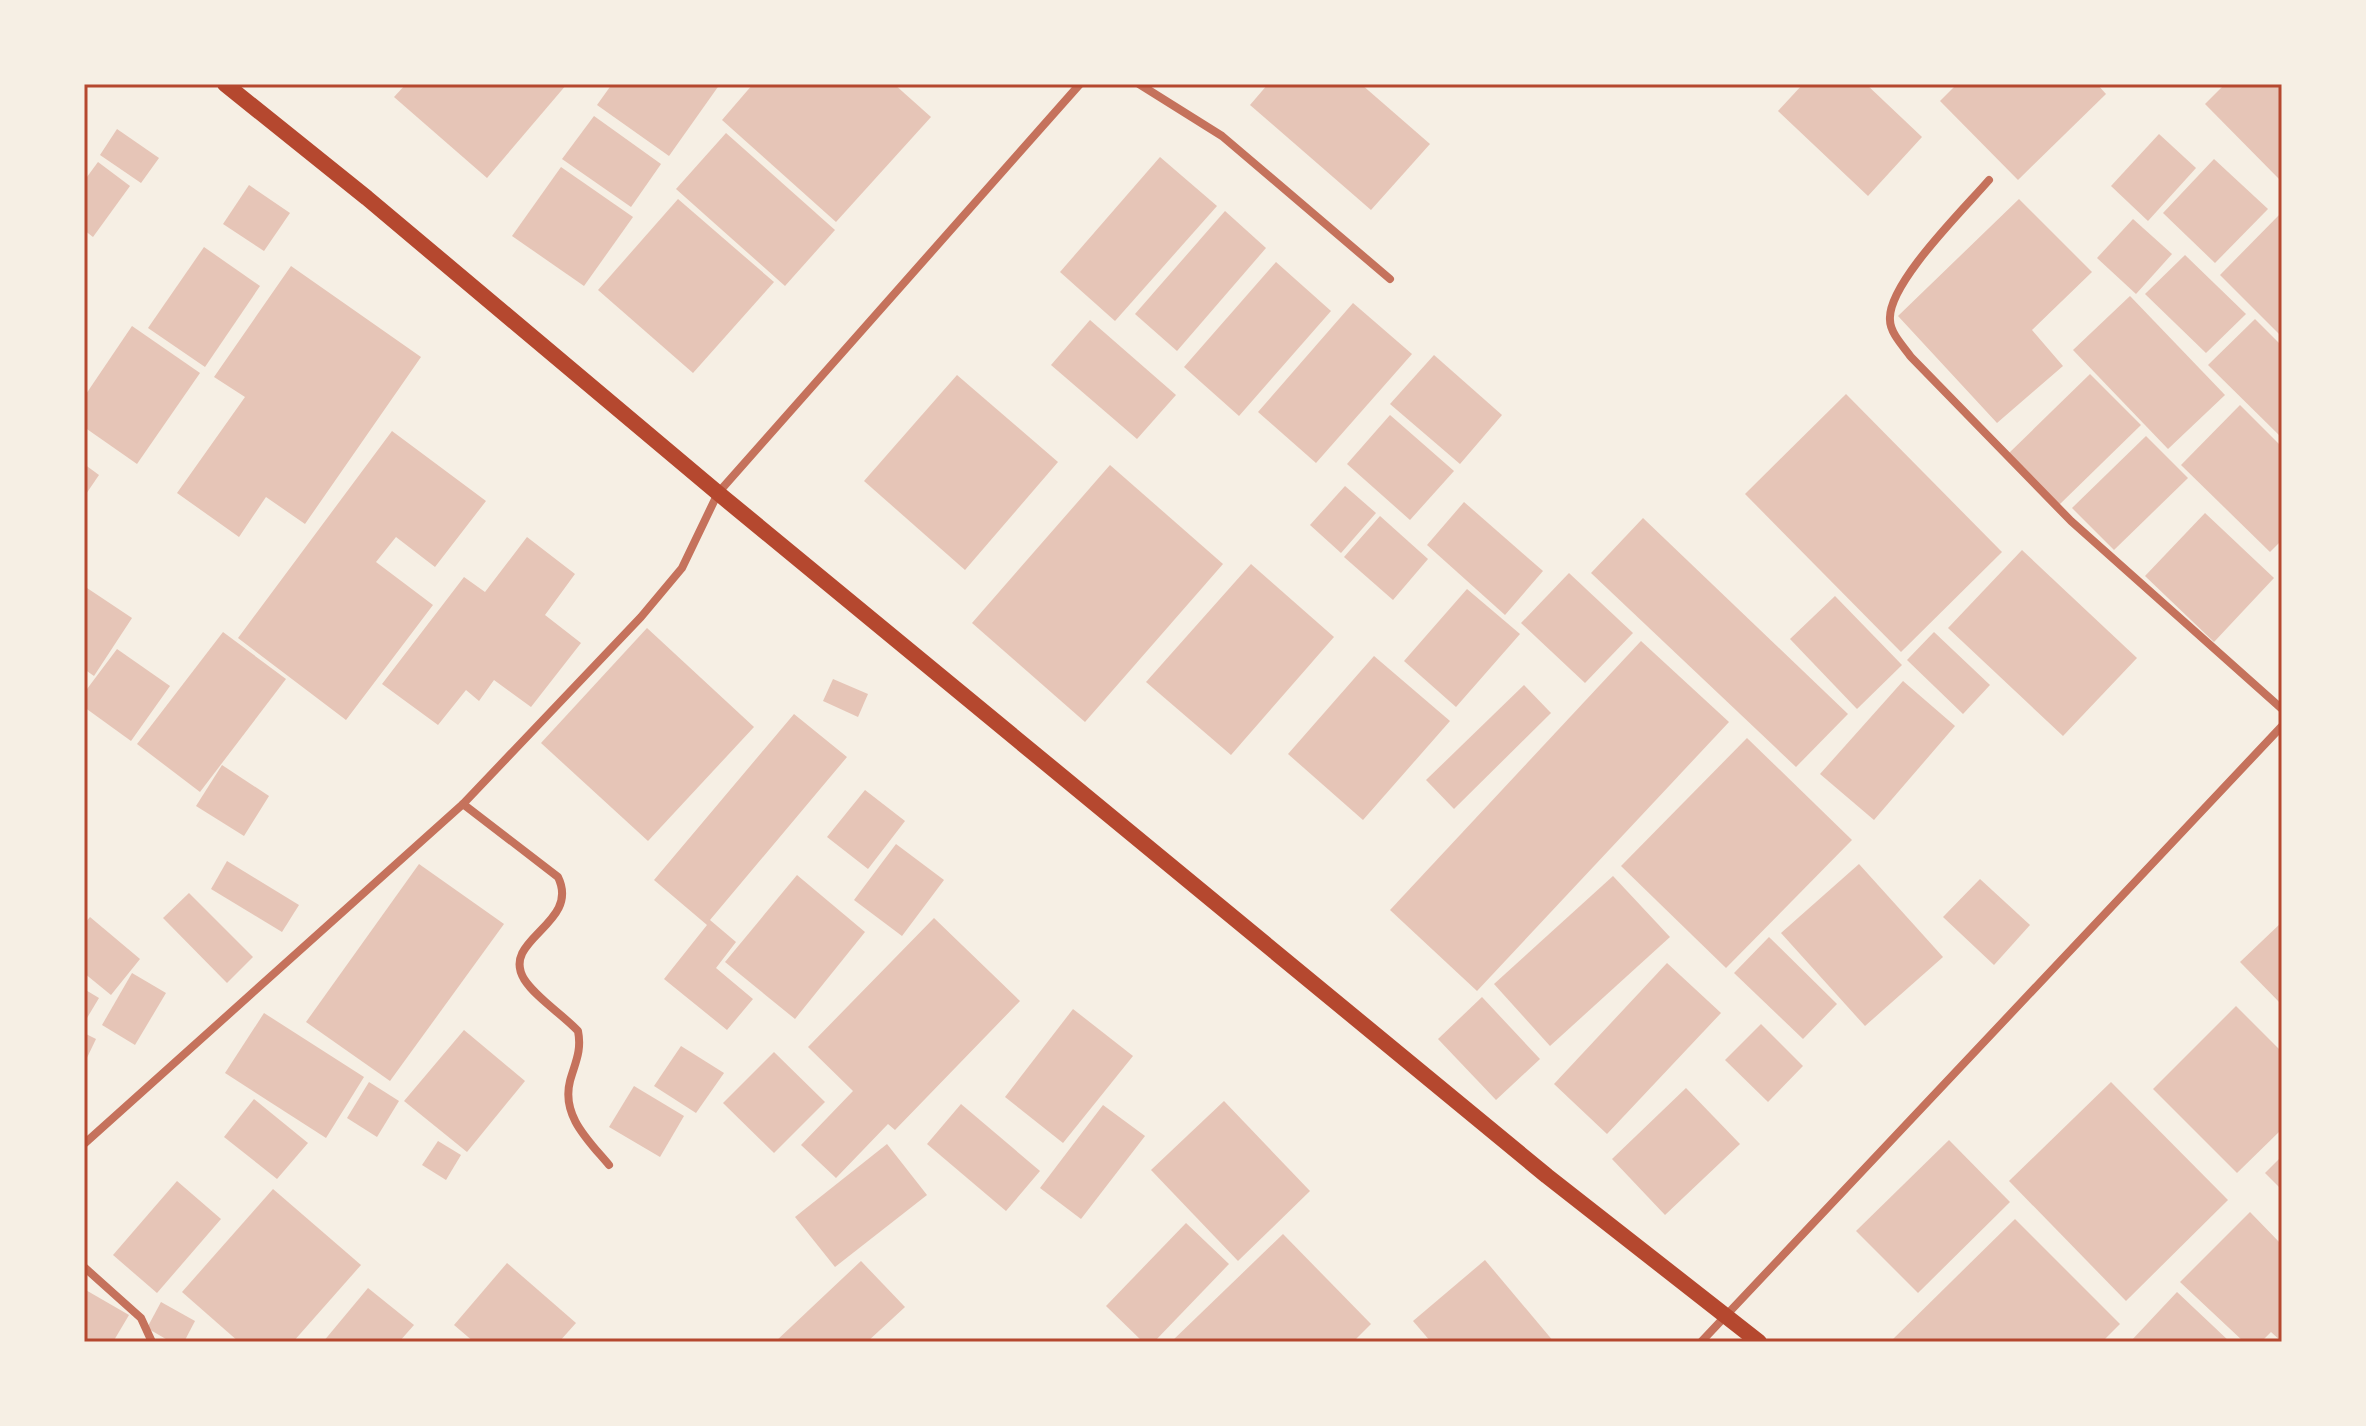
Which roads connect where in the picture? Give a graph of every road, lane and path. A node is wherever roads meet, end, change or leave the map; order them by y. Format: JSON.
{"nodes":[{"id":1,"x":225,"y":84,"type":"edge"},
{"id":2,"x":1080,"y":84,"type":"edge"},
{"id":3,"x":1139,"y":84,"type":"edge"},
{"id":4,"x":1989,"y":180,"type":"dead end"},
{"id":5,"x":1390,"y":279,"type":"dead end"},
{"id":6,"x":718,"y":493,"type":"junction"},
{"id":7,"x":2282,"y":709,"type":"edge"},
{"id":8,"x":2282,"y":726,"type":"edge"},
{"id":9,"x":463,"y":804,"type":"junction"},
{"id":10,"x":84,"y":1144,"type":"edge"},
{"id":11,"x":609,"y":1165,"type":"dead end"},
{"id":12,"x":84,"y":1267,"type":"edge"},
{"id":13,"x":1726,"y":1316,"type":"junction"},
{"id":14,"x":152,"y":1342,"type":"edge"},
{"id":15,"x":1701,"y":1342,"type":"edge"},
{"id":16,"x":1759,"y":1342,"type":"edge"}],
"edges":[{"from":1,"to":6,"type":"main road"},
{"from":2,"to":6,"type":"street"},
{"from":3,"to":5,"type":"street"},
{"from":4,"to":7,"type":"street"},
{"from":6,"to":9,"type":"street"},
{"from":6,"to":13,"type":"main road"},
{"from":8,"to":13,"type":"street"},
{"from":9,"to":10,"type":"street"},
{"from":9,"to":11,"type":"street"},
{"from":12,"to":14,"type":"street"},
{"from":13,"to":15,"type":"street"},
{"from":13,"to":16,"type":"main road"}]}
